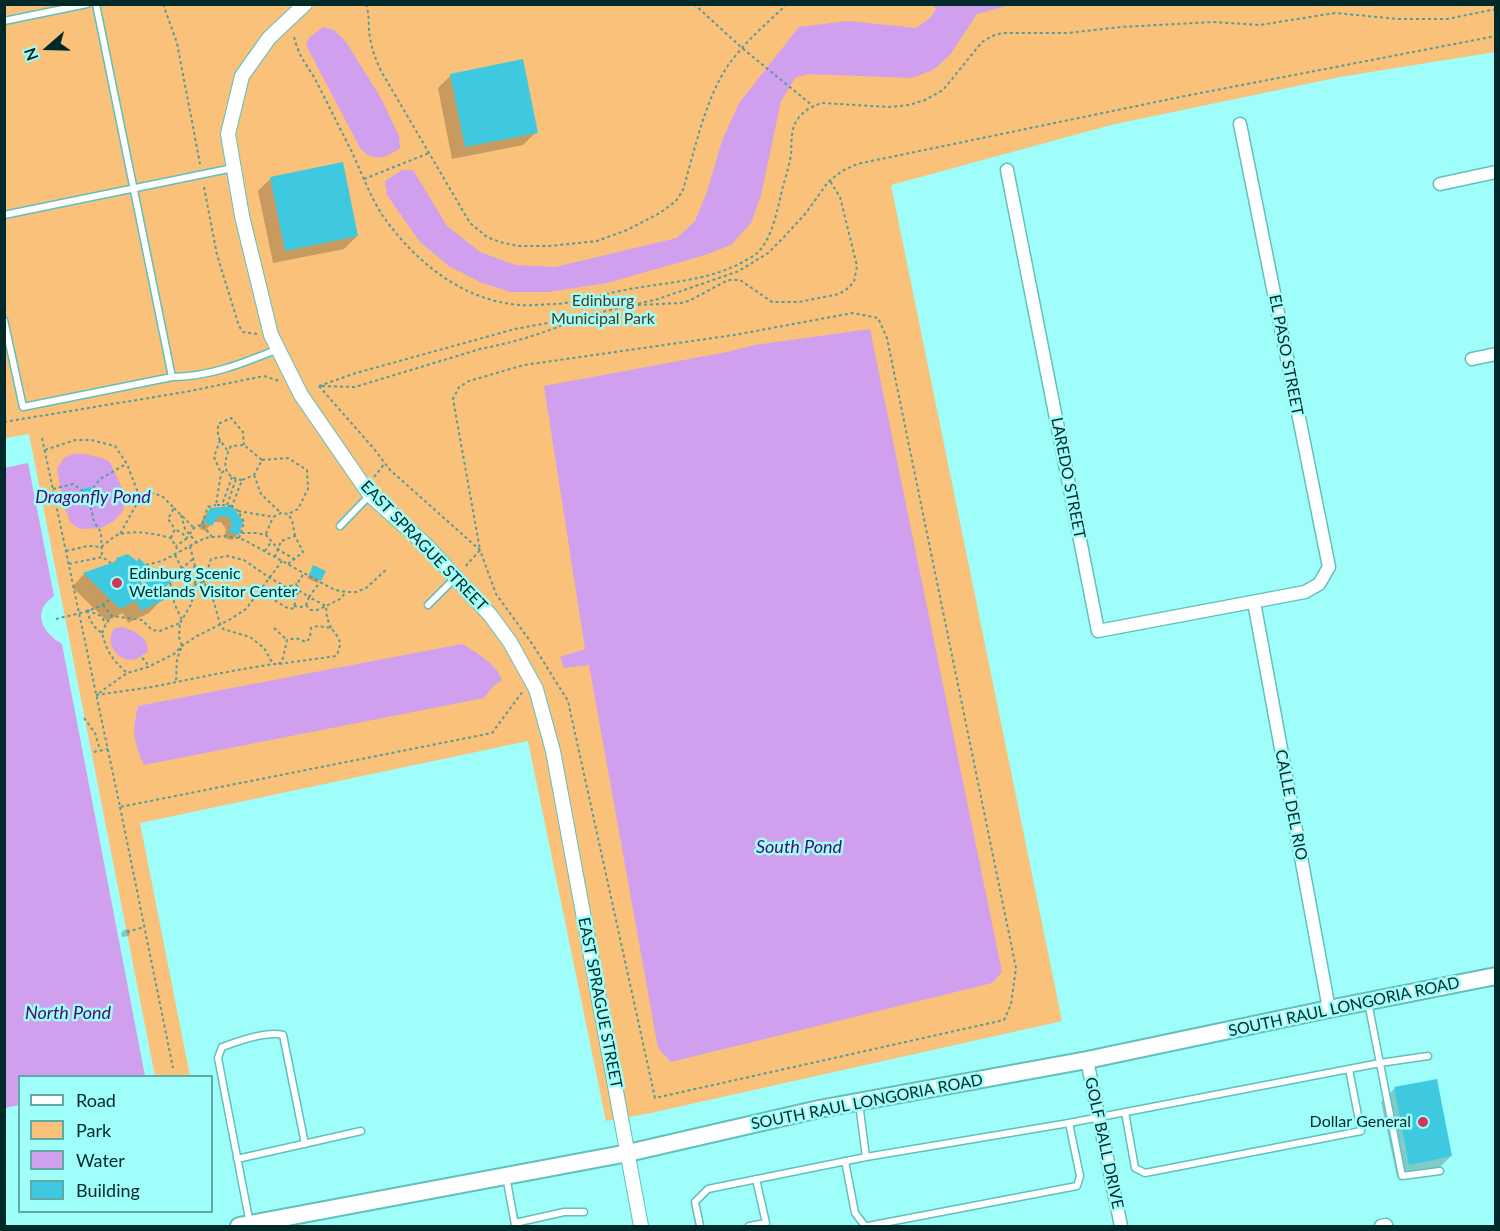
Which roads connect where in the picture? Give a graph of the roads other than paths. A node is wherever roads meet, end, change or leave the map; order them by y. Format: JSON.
{"nodes":[{"id":1,"x":87,"y":4,"type":"edge"},
{"id":2,"x":96,"y":4,"type":"edge"},
{"id":3,"x":305,"y":4,"type":"edge"},
{"id":4,"x":4,"y":21,"type":"edge"},
{"id":5,"x":1240,"y":124,"type":"dead end"},
{"id":6,"x":234,"y":168,"type":"junction"},
{"id":7,"x":1007,"y":170,"type":"dead end"},
{"id":8,"x":1496,"y":172,"type":"edge"},
{"id":9,"x":1440,"y":184,"type":"dead end"},
{"id":10,"x":133,"y":189,"type":"junction"},
{"id":11,"x":4,"y":215,"type":"edge"},
{"id":12,"x":4,"y":320,"type":"edge"},
{"id":13,"x":278,"y":349,"type":"junction"},
{"id":14,"x":1496,"y":354,"type":"edge"},
{"id":15,"x":1472,"y":359,"type":"dead end"},
{"id":16,"x":172,"y":377,"type":"junction"},
{"id":17,"x":370,"y":495,"type":"junction"},
{"id":18,"x":340,"y":526,"type":"dead end"},
{"id":19,"x":460,"y":573,"type":"junction"},
{"id":20,"x":1254,"y":602,"type":"junction"},
{"id":21,"x":428,"y":605,"type":"dead end"},
{"id":22,"x":1496,"y":976,"type":"edge"},
{"id":23,"x":1368,"y":1001,"type":"junction"},
{"id":24,"x":1329,"y":1009,"type":"junction"},
{"id":25,"x":1428,"y":1056,"type":"dead end"},
{"id":26,"x":1087,"y":1060,"type":"junction"},
{"id":27,"x":1380,"y":1063,"type":"junction"},
{"id":28,"x":1349,"y":1069,"type":"junction"},
{"id":29,"x":859,"y":1102,"type":"junction"},
{"id":30,"x":1125,"y":1113,"type":"junction"},
{"id":31,"x":1099,"y":1117,"type":"junction"},
{"id":32,"x":1069,"y":1123,"type":"junction"},
{"id":33,"x":361,"y":1131,"type":"dead end"},
{"id":34,"x":305,"y":1144,"type":"junction"},
{"id":35,"x":628,"y":1153,"type":"junction"},
{"id":36,"x":866,"y":1157,"type":"junction"},
{"id":37,"x":237,"y":1159,"type":"junction"},
{"id":38,"x":845,"y":1161,"type":"junction"},
{"id":39,"x":1440,"y":1171,"type":"dead end"},
{"id":40,"x":506,"y":1176,"type":"junction"},
{"id":41,"x":756,"y":1179,"type":"junction"},
{"id":42,"x":584,"y":1212,"type":"dead end"},
{"id":43,"x":515,"y":1225,"type":"edge"},
{"id":44,"x":245,"y":1226,"type":"edge"},
{"id":45,"x":641,"y":1227,"type":"edge"},
{"id":46,"x":700,"y":1227,"type":"edge"},
{"id":47,"x":748,"y":1227,"type":"edge"},
{"id":48,"x":866,"y":1227,"type":"edge"},
{"id":49,"x":1121,"y":1227,"type":"edge"}],
"edges":[{"from":1,"to":4,"type":"lane"},
{"from":2,"to":10,"type":"lane"},
{"from":3,"to":6,"type":"street","name":"EAST SPRAGUE STREET"},
{"from":5,"to":20,"type":"street","name":"EL PASO STREET"},
{"from":6,"to":10,"type":"lane"},
{"from":6,"to":13,"type":"street","name":"EAST SPRAGUE STREET"},
{"from":7,"to":20,"type":"street","name":"LAREDO STREET"},
{"from":8,"to":9,"type":"street"},
{"from":10,"to":11,"type":"lane"},
{"from":10,"to":16,"type":"lane"},
{"from":12,"to":16,"type":"lane"},
{"from":13,"to":16,"type":"lane"},
{"from":13,"to":17,"type":"street","name":"EAST SPRAGUE STREET"},
{"from":14,"to":15,"type":"street"},
{"from":17,"to":18,"type":"lane"},
{"from":17,"to":19,"type":"street","name":"EAST SPRAGUE STREET"},
{"from":19,"to":21,"type":"lane"},
{"from":19,"to":35,"type":"street","name":"EAST SPRAGUE STREET"},
{"from":20,"to":24,"type":"street","name":"CALLE DEL RIO"},
{"from":22,"to":23,"type":"main road","name":"SOUTH RAUL LONGORIA ROAD"},
{"from":23,"to":24,"type":"main road","name":"SOUTH RAUL LONGORIA ROAD"},
{"from":23,"to":27,"type":"lane"},
{"from":24,"to":26,"type":"main road","name":"SOUTH RAUL LONGORIA ROAD"},
{"from":25,"to":27,"type":"lane"},
{"from":26,"to":29,"type":"main road","name":"SOUTH RAUL LONGORIA ROAD"},
{"from":26,"to":31,"type":"street","name":"GOLF BALL DRIVE"},
{"from":27,"to":28,"type":"lane"},
{"from":27,"to":39,"type":"lane"},
{"from":28,"to":30,"type":"lane"},
{"from":28,"to":30,"type":"lane"},
{"from":29,"to":35,"type":"main road","name":"SOUTH RAUL LONGORIA ROAD"},
{"from":29,"to":36,"type":"lane"},
{"from":30,"to":31,"type":"lane"},
{"from":31,"to":32,"type":"lane"},
{"from":31,"to":49,"type":"street","name":"GOLF BALL DRIVE"},
{"from":32,"to":36,"type":"lane"},
{"from":32,"to":48,"type":"lane"},
{"from":33,"to":34,"type":"lane"},
{"from":34,"to":37,"type":"lane"},
{"from":34,"to":37,"type":"lane"},
{"from":35,"to":40,"type":"main road","name":"SOUTH RAUL LONGORIA ROAD"},
{"from":35,"to":45,"type":"street","name":"EAST SPRAGUE STREET"},
{"from":36,"to":38,"type":"lane"},
{"from":37,"to":44,"type":"lane"},
{"from":38,"to":41,"type":"lane"},
{"from":38,"to":48,"type":"lane"},
{"from":40,"to":43,"type":"lane"},
{"from":40,"to":44,"type":"main road","name":"SOUTH RAUL LONGORIA ROAD"},
{"from":41,"to":46,"type":"lane"},
{"from":41,"to":47,"type":"lane"},
{"from":42,"to":43,"type":"lane"}]}
